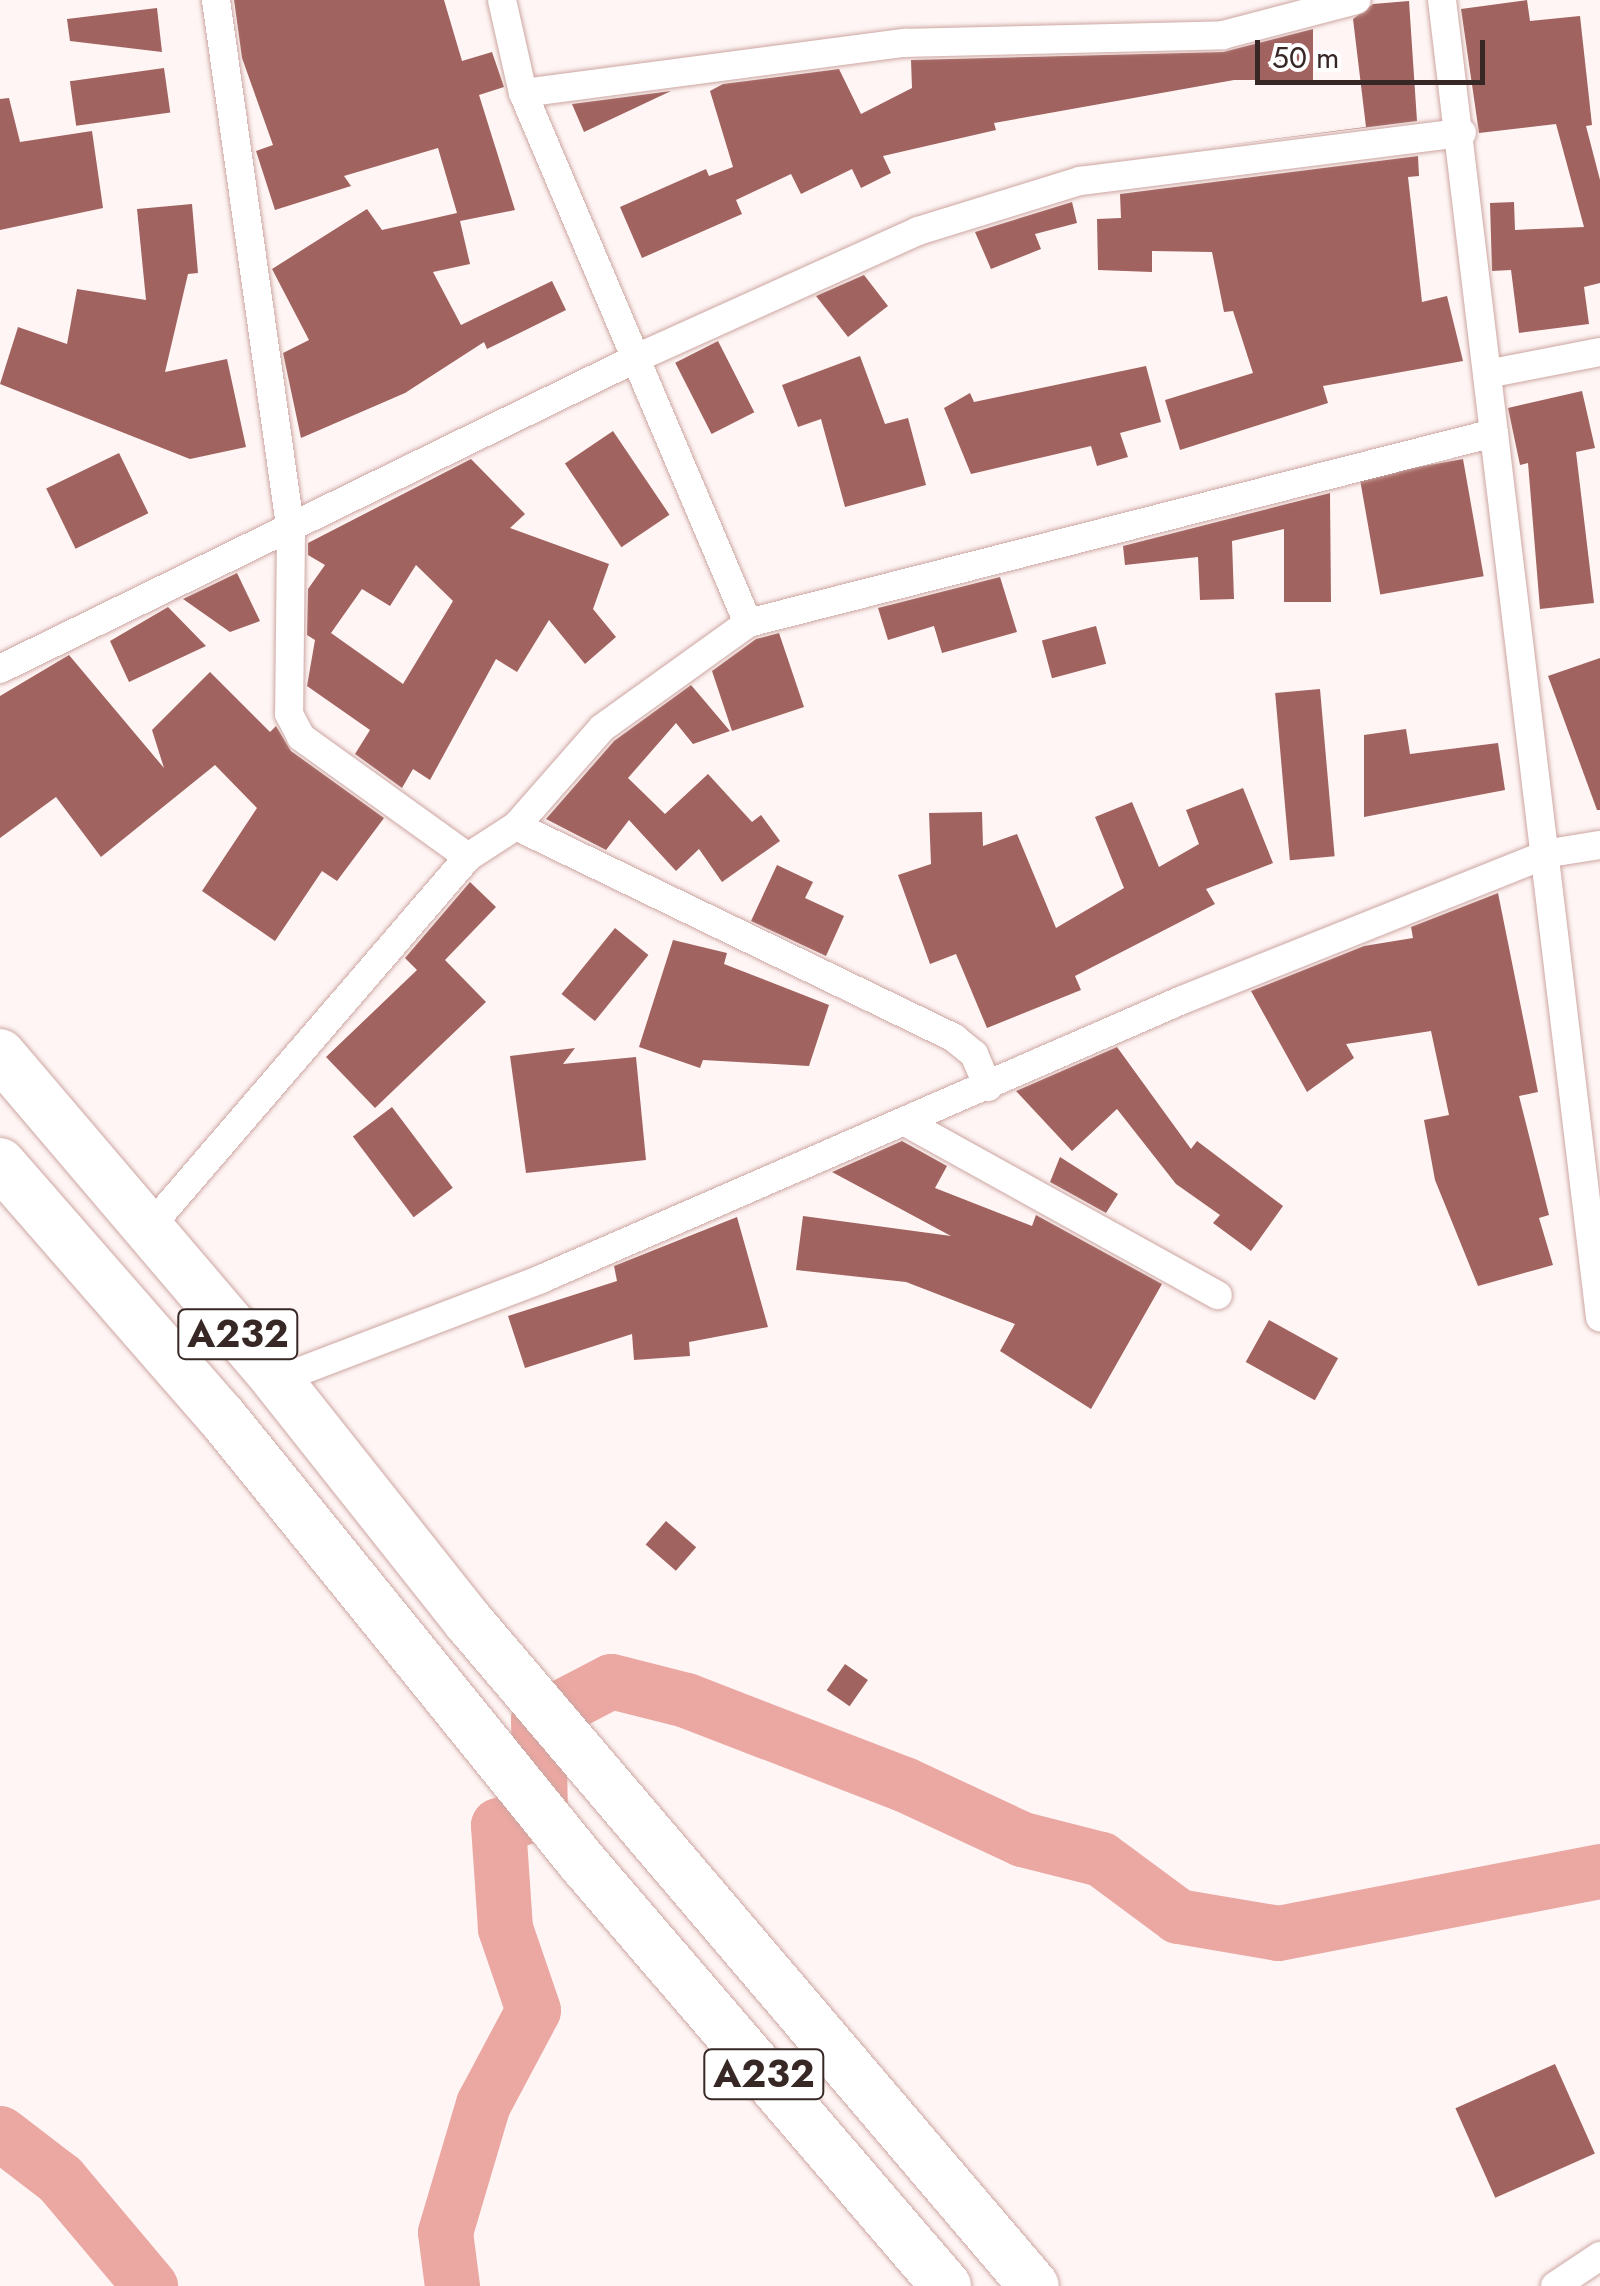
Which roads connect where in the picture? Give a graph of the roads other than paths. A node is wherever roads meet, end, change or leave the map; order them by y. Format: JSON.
{"nodes":[{"id":1,"x":216,"y":0,"type":"edge"},
{"id":2,"x":502,"y":0,"type":"edge"},
{"id":3,"x":1356,"y":0,"type":"edge"},
{"id":4,"x":1442,"y":0,"type":"edge"},
{"id":5,"x":524,"y":93,"type":"junction"},
{"id":6,"x":1462,"y":133,"type":"junction"},
{"id":7,"x":1600,"y":352,"type":"edge"},
{"id":8,"x":641,"y":356,"type":"junction"},
{"id":9,"x":1487,"y":374,"type":"junction"},
{"id":10,"x":1494,"y":433,"type":"junction"},
{"id":11,"x":291,"y":532,"type":"junction"},
{"id":12,"x":748,"y":623,"type":"junction"},
{"id":13,"x":0,"y":669,"type":"edge"},
{"id":14,"x":516,"y":826,"type":"junction"},
{"id":15,"x":1600,"y":845,"type":"edge"},
{"id":16,"x":1550,"y":853,"type":"junction"},
{"id":17,"x":468,"y":858,"type":"junction"},
{"id":18,"x":0,"y":1054,"type":"edge"},
{"id":19,"x":988,"y":1088,"type":"junction"},
{"id":20,"x":908,"y":1124,"type":"junction"},
{"id":21,"x":0,"y":1163,"type":"edge"},
{"id":22,"x":149,"y":1228,"type":"junction"},
{"id":23,"x":1597,"y":1264,"type":"edge"},
{"id":24,"x":1218,"y":1295,"type":"dead end"},
{"id":25,"x":1600,"y":1318,"type":"edge"},
{"id":26,"x":278,"y":1380,"type":"junction"},
{"id":27,"x":1600,"y":2256,"type":"edge"},
{"id":28,"x":946,"y":2286,"type":"edge"},
{"id":29,"x":1034,"y":2286,"type":"edge"},
{"id":30,"x":1556,"y":2286,"type":"edge"}],
"edges":[{"from":1,"to":11,"type":"street"},
{"from":2,"to":5,"type":"street"},
{"from":3,"to":5,"type":"street"},
{"from":4,"to":6,"type":"street"},
{"from":5,"to":8,"type":"street"},
{"from":6,"to":8,"type":"street"},
{"from":6,"to":9,"type":"street"},
{"from":7,"to":9,"type":"street"},
{"from":8,"to":11,"type":"street"},
{"from":8,"to":12,"type":"street"},
{"from":9,"to":10,"type":"street"},
{"from":10,"to":12,"type":"street"},
{"from":10,"to":16,"type":"street"},
{"from":11,"to":13,"type":"street"},
{"from":11,"to":17,"type":"street"},
{"from":12,"to":14,"type":"street"},
{"from":14,"to":17,"type":"street"},
{"from":14,"to":19,"type":"street"},
{"from":15,"to":16,"type":"street"},
{"from":16,"to":19,"type":"street"},
{"from":16,"to":23,"type":"street"},
{"from":17,"to":22,"type":"street"},
{"from":18,"to":22,"type":"highway","number":"A232"},
{"from":19,"to":20,"type":"street"},
{"from":20,"to":24,"type":"street"},
{"from":20,"to":26,"type":"street"},
{"from":21,"to":28,"type":"highway","number":"A232"},
{"from":22,"to":26,"type":"highway","number":"A232"},
{"from":23,"to":25,"type":"street"},
{"from":26,"to":29,"type":"highway","number":"A232"},
{"from":27,"to":30,"type":"street"}]}
